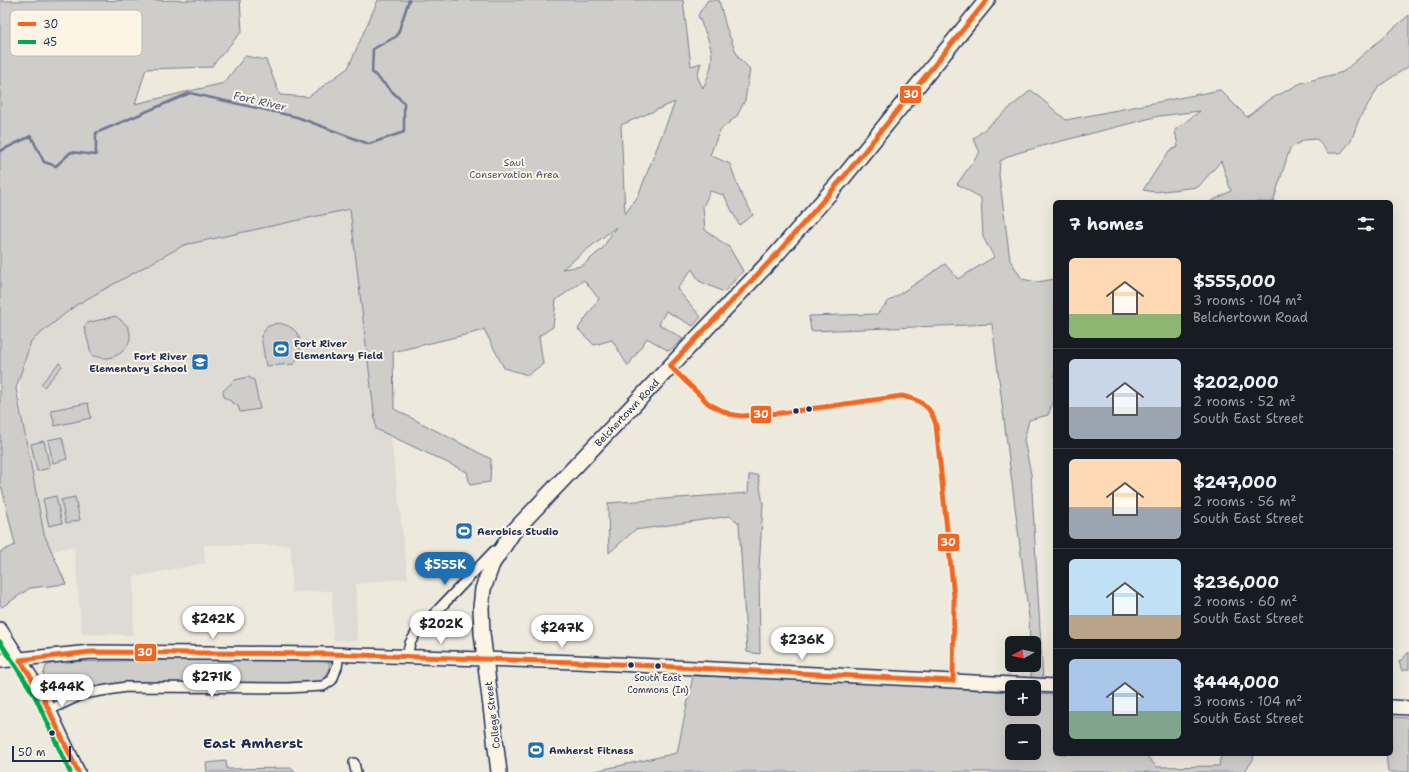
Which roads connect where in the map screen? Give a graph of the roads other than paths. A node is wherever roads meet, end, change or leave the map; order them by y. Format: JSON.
{"nodes":[{"id":1,"x":987,"y":0,"type":"edge"},
{"id":2,"x":513,"y":532,"type":"junction"},
{"id":3,"x":0,"y":629,"type":"edge"},
{"id":4,"x":339,"y":655,"type":"junction"},
{"id":5,"x":407,"y":656,"type":"junction"},
{"id":6,"x":486,"y":659,"type":"junction"},
{"id":7,"x":20,"y":660,"type":"junction"},
{"id":8,"x":0,"y":661,"type":"edge"},
{"id":9,"x":1053,"y":686,"type":"edge"},
{"id":10,"x":1393,"y":707,"type":"edge"},
{"id":11,"x":1409,"y":708,"type":"edge"},
{"id":12,"x":49,"y":710,"type":"junction"},
{"id":13,"x":78,"y":772,"type":"edge"},
{"id":14,"x":499,"y":772,"type":"edge"}],
"edges":[{"from":1,"to":2,"type":"highway","name":"Belchertown Road"},
{"from":2,"to":5,"type":"street","name":"Belchertown Road"},
{"from":2,"to":6,"type":"highway","name":"Belchertown Road"},
{"from":3,"to":7,"type":"main road"},
{"from":4,"to":5,"type":"main road"},
{"from":4,"to":7,"type":"main road"},
{"from":4,"to":12,"type":"street"},
{"from":5,"to":6,"type":"main road"},
{"from":6,"to":9,"type":"main road"},
{"from":6,"to":14,"type":"highway","name":"College Street"},
{"from":7,"to":8,"type":"main road"},
{"from":7,"to":12,"type":"main road"},
{"from":10,"to":11,"type":"main road"},
{"from":12,"to":13,"type":"main road"}]}
